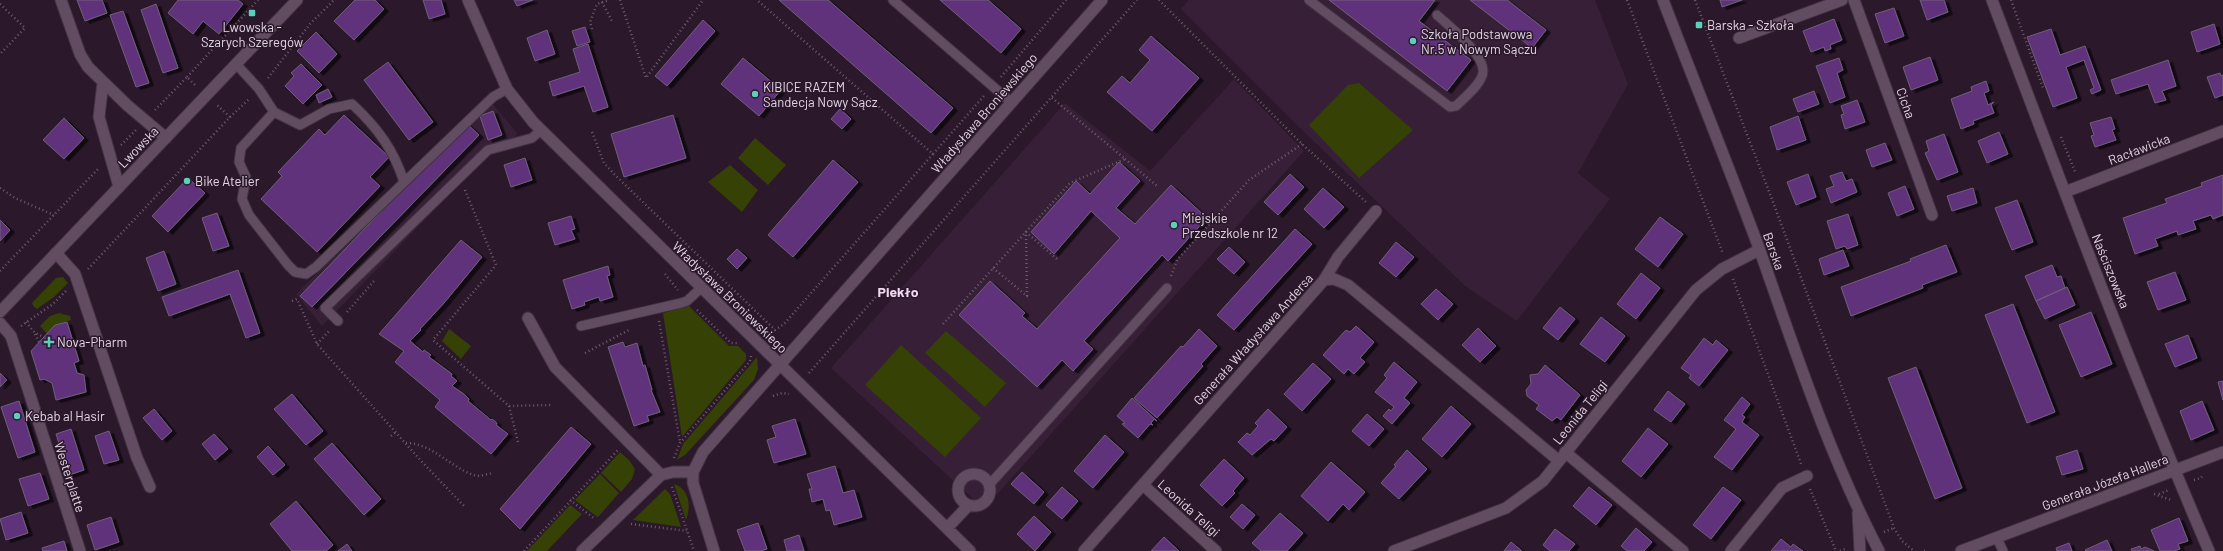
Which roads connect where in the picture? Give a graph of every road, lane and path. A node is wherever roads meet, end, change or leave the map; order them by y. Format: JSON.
{"nodes":[{"id":1,"x":61,"y":0,"type":"edge"},
{"id":2,"x":258,"y":0,"type":"edge"},
{"id":3,"x":297,"y":0,"type":"edge"},
{"id":4,"x":334,"y":0,"type":"edge"},
{"id":5,"x":468,"y":0,"type":"edge"},
{"id":6,"x":609,"y":0,"type":"edge"},
{"id":7,"x":620,"y":0,"type":"edge"},
{"id":8,"x":703,"y":0,"type":"edge"},
{"id":9,"x":757,"y":0,"type":"edge"},
{"id":10,"x":893,"y":0,"type":"edge"},
{"id":11,"x":1102,"y":0,"type":"edge"},
{"id":12,"x":1136,"y":0,"type":"edge"},
{"id":13,"x":1159,"y":0,"type":"edge"},
{"id":14,"x":1309,"y":0,"type":"edge"},
{"id":15,"x":1663,"y":0,"type":"edge"},
{"id":16,"x":1695,"y":0,"type":"edge"},
{"id":17,"x":1842,"y":0,"type":"edge"},
{"id":18,"x":1854,"y":0,"type":"edge"},
{"id":19,"x":1992,"y":0,"type":"edge"},
{"id":20,"x":2010,"y":0,"type":"edge"},
{"id":21,"x":602,"y":2,"type":"junction"},
{"id":22,"x":0,"y":4,"type":"edge"},
{"id":23,"x":1437,"y":15,"type":"dead end"},
{"id":24,"x":613,"y":23,"type":"dead end"},
{"id":25,"x":592,"y":29,"type":"dead end"},
{"id":26,"x":1739,"y":38,"type":"dead end"},
{"id":27,"x":0,"y":54,"type":"edge"},
{"id":28,"x":236,"y":64,"type":"junction"},
{"id":29,"x":187,"y":77,"type":"dead end"},
{"id":30,"x":104,"y":82,"type":"junction"},
{"id":31,"x":507,"y":88,"type":"junction"},
{"id":32,"x":259,"y":89,"type":"junction"},
{"id":33,"x":2045,"y":94,"type":"dead end"},
{"id":34,"x":207,"y":95,"type":"junction"},
{"id":35,"x":1051,"y":97,"type":"junction"},
{"id":36,"x":1012,"y":103,"type":"junction"},
{"id":37,"x":274,"y":112,"type":"junction"},
{"id":38,"x":230,"y":117,"type":"junction"},
{"id":39,"x":541,"y":130,"type":"junction"},
{"id":40,"x":2059,"y":131,"type":"dead end"},
{"id":41,"x":2223,"y":131,"type":"edge"},
{"id":42,"x":592,"y":132,"type":"dead end"},
{"id":43,"x":166,"y":138,"type":"junction"},
{"id":44,"x":1302,"y":144,"type":"junction"},
{"id":45,"x":1125,"y":159,"type":"junction"},
{"id":46,"x":404,"y":182,"type":"junction"},
{"id":47,"x":463,"y":185,"type":"dead end"},
{"id":48,"x":1157,"y":186,"type":"dead end"},
{"id":49,"x":2081,"y":186,"type":"junction"},
{"id":50,"x":119,"y":187,"type":"junction"},
{"id":51,"x":0,"y":188,"type":"edge"},
{"id":52,"x":2065,"y":192,"type":"junction"},
{"id":53,"x":1376,"y":211,"type":"joint"},
{"id":54,"x":54,"y":215,"type":"dead end"},
{"id":55,"x":1932,"y":215,"type":"dead end"},
{"id":56,"x":1026,"y":232,"type":"junction"},
{"id":57,"x":1759,"y":250,"type":"junction"},
{"id":58,"x":56,"y":253,"type":"junction"},
{"id":59,"x":1058,"y":260,"type":"dead end"},
{"id":60,"x":993,"y":268,"type":"junction"},
{"id":61,"x":664,"y":273,"type":"dead end"},
{"id":62,"x":77,"y":280,"type":"junction"},
{"id":63,"x":1324,"y":280,"type":"junction"},
{"id":64,"x":701,"y":288,"type":"junction"},
{"id":65,"x":1167,"y":288,"type":"joint"},
{"id":66,"x":292,"y":301,"type":"dead end"},
{"id":67,"x":687,"y":301,"type":"junction"},
{"id":68,"x":656,"y":309,"type":"junction"},
{"id":69,"x":0,"y":312,"type":"edge"},
{"id":70,"x":528,"y":318,"type":"dead end"},
{"id":71,"x":338,"y":321,"type":"dead end"},
{"id":72,"x":26,"y":322,"type":"junction"},
{"id":73,"x":0,"y":323,"type":"edge"},
{"id":74,"x":943,"y":324,"type":"dead end"},
{"id":75,"x":581,"y":326,"type":"dead end"},
{"id":76,"x":633,"y":329,"type":"dead end"},
{"id":77,"x":35,"y":333,"type":"junction"},
{"id":78,"x":11,"y":336,"type":"junction"},
{"id":79,"x":44,"y":337,"type":"dead end"},
{"id":80,"x":39,"y":342,"type":"dead end"},
{"id":81,"x":744,"y":346,"type":"dead end"},
{"id":82,"x":747,"y":350,"type":"dead end"},
{"id":83,"x":585,"y":353,"type":"dead end"},
{"id":84,"x":780,"y":366,"type":"junction"},
{"id":85,"x":800,"y":384,"type":"junction"},
{"id":86,"x":768,"y":399,"type":"dead end"},
{"id":87,"x":552,"y":405,"type":"dead end"},
{"id":88,"x":510,"y":406,"type":"junction"},
{"id":89,"x":396,"y":432,"type":"junction"},
{"id":90,"x":392,"y":436,"type":"dead end"},
{"id":91,"x":518,"y":442,"type":"dead end"},
{"id":92,"x":406,"y":443,"type":"junction"},
{"id":93,"x":680,"y":443,"type":"junction"},
{"id":94,"x":614,"y":445,"type":"dead end"},
{"id":95,"x":619,"y":449,"type":"junction"},
{"id":96,"x":2223,"y":452,"type":"edge"},
{"id":97,"x":623,"y":453,"type":"dead end"},
{"id":98,"x":1562,"y":456,"type":"junction"},
{"id":99,"x":2175,"y":471,"type":"junction"},
{"id":100,"x":673,"y":472,"type":"junction"},
{"id":101,"x":693,"y":472,"type":"junction"},
{"id":102,"x":493,"y":473,"type":"dead end"},
{"id":103,"x":661,"y":475,"type":"junction"},
{"id":104,"x":1807,"y":476,"type":"dead end"},
{"id":105,"x":989,"y":485,"type":"junction"},
{"id":106,"x":1143,"y":485,"type":"junction"},
{"id":107,"x":150,"y":487,"type":"dead end"},
{"id":108,"x":2150,"y":494,"type":"dead end"},
{"id":109,"x":570,"y":500,"type":"junction"},
{"id":110,"x":2175,"y":504,"type":"dead end"},
{"id":111,"x":969,"y":505,"type":"junction"},
{"id":112,"x":465,"y":507,"type":"dead end"},
{"id":113,"x":1858,"y":511,"type":"junction"},
{"id":114,"x":600,"y":518,"type":"dead end"},
{"id":115,"x":627,"y":523,"type":"dead end"},
{"id":116,"x":947,"y":528,"type":"junction"},
{"id":117,"x":687,"y":531,"type":"junction"},
{"id":118,"x":1997,"y":538,"type":"junction"},
{"id":119,"x":80,"y":551,"type":"edge"},
{"id":120,"x":524,"y":551,"type":"edge"},
{"id":121,"x":582,"y":551,"type":"edge"},
{"id":122,"x":694,"y":551,"type":"edge"},
{"id":123,"x":714,"y":551,"type":"edge"},
{"id":124,"x":970,"y":551,"type":"edge"},
{"id":125,"x":1084,"y":551,"type":"edge"},
{"id":126,"x":1216,"y":551,"type":"edge"},
{"id":127,"x":1394,"y":551,"type":"edge"},
{"id":128,"x":1683,"y":551,"type":"edge"},
{"id":129,"x":1731,"y":551,"type":"edge"},
{"id":130,"x":1860,"y":551,"type":"edge"},
{"id":131,"x":1879,"y":551,"type":"edge"},
{"id":132,"x":1914,"y":551,"type":"edge"},
{"id":133,"x":1924,"y":551,"type":"edge"},
{"id":134,"x":1928,"y":551,"type":"edge"},
{"id":135,"x":1961,"y":551,"type":"edge"},
{"id":136,"x":1973,"y":551,"type":"edge"},
{"id":137,"x":2003,"y":551,"type":"edge"},
{"id":138,"x":2209,"y":551,"type":"edge"}],
"edges":[{"from":1,"to":30,"type":"street"},
{"from":2,"to":29,"type":"path"},
{"from":3,"to":28,"type":"street","name":"Lwowska"},
{"from":4,"to":32,"type":"path"},
{"from":5,"to":31,"type":"street","name":"Władysława Broniewskiego"},
{"from":6,"to":21,"type":"path"},
{"from":7,"to":8,"type":"path"},
{"from":9,"to":42,"type":"path"},
{"from":10,"to":36,"type":"lane"},
{"from":11,"to":36,"type":"street","name":"Władysława Broniewskiego"},
{"from":12,"to":35,"type":"path"},
{"from":13,"to":44,"type":"path"},
{"from":14,"to":23,"type":"lane"},
{"from":15,"to":57,"type":"street","name":"Barska"},
{"from":16,"to":132,"type":"path"},
{"from":17,"to":26,"type":"street"},
{"from":18,"to":55,"type":"street","name":"Cicha"},
{"from":19,"to":52,"type":"street","name":"Naściszowska"},
{"from":20,"to":33,"type":"path"},
{"from":21,"to":24,"type":"path"},
{"from":21,"to":25,"type":"path"},
{"from":22,"to":27,"type":"path"},
{"from":28,"to":32,"type":"lane"},
{"from":28,"to":34,"type":"street","name":"Lwowska"},
{"from":30,"to":43,"type":"street"},
{"from":30,"to":50,"type":"street"},
{"from":31,"to":39,"type":"street","name":"Władysława Broniewskiego"},
{"from":31,"to":46,"type":"lane"},
{"from":32,"to":37,"type":"lane"},
{"from":32,"to":38,"type":"path"},
{"from":34,"to":38,"type":"path"},
{"from":34,"to":43,"type":"street","name":"Lwowska"},
{"from":35,"to":45,"type":"path"},
{"from":35,"to":85,"type":"path"},
{"from":36,"to":84,"type":"street","name":"Władysława Broniewskiego"},
{"from":37,"to":46,"type":"lane"},
{"from":37,"to":46,"type":"lane"},
{"from":38,"to":62,"type":"path"},
{"from":39,"to":64,"type":"street","name":"Władysława Broniewskiego"},
{"from":39,"to":71,"type":"lane"},
{"from":40,"to":49,"type":"path"},
{"from":41,"to":49,"type":"street","name":"Racławicka"},
{"from":43,"to":50,"type":"street","name":"Lwowska"},
{"from":44,"to":53,"type":"path"},
{"from":44,"to":65,"type":"path"},
{"from":45,"to":48,"type":"path"},
{"from":45,"to":56,"type":"path"},
{"from":47,"to":88,"type":"path"},
{"from":49,"to":52,"type":"street","name":"Racławicka"},
{"from":50,"to":58,"type":"street","name":"Lwowska"},
{"from":51,"to":54,"type":"path"},
{"from":52,"to":99,"type":"street","name":"Naściszowska"},
{"from":53,"to":63,"type":"street"},
{"from":56,"to":59,"type":"path"},
{"from":56,"to":60,"type":"path"},
{"from":56,"to":60,"type":"path"},
{"from":57,"to":98,"type":"street","name":"Leonida Teligi"},
{"from":57,"to":113,"type":"street","name":"Barska"},
{"from":58,"to":62,"type":"street"},
{"from":58,"to":69,"type":"street","name":"Lwowska"},
{"from":60,"to":74,"type":"path"},
{"from":61,"to":67,"type":"path"},
{"from":62,"to":72,"type":"path"},
{"from":62,"to":107,"type":"street"},
{"from":63,"to":98,"type":"street","name":"Generała Władysława Andersa"},
{"from":63,"to":106,"type":"street","name":"Generała Władysława Andersa"},
{"from":64,"to":67,"type":"lane"},
{"from":64,"to":84,"type":"street","name":"Władysława Broniewskiego"},
{"from":65,"to":105,"type":"lane"},
{"from":66,"to":89,"type":"path"},
{"from":67,"to":68,"type":"lane"},
{"from":67,"to":81,"type":"path"},
{"from":68,"to":75,"type":"lane"},
{"from":68,"to":93,"type":"path"},
{"from":70,"to":103,"type":"street"},
{"from":72,"to":77,"type":"path"},
{"from":72,"to":78,"type":"path"},
{"from":73,"to":78,"type":"street","name":"Westerplatte"},
{"from":76,"to":83,"type":"path"},
{"from":77,"to":79,"type":"path"},
{"from":77,"to":80,"type":"path"},
{"from":78,"to":119,"type":"street","name":"Westerplatte"},
{"from":82,"to":93,"type":"path"},
{"from":84,"to":85,"type":"street"},
{"from":84,"to":101,"type":"street"},
{"from":85,"to":86,"type":"path"},
{"from":85,"to":116,"type":"street"},
{"from":87,"to":88,"type":"path"},
{"from":88,"to":91,"type":"path"},
{"from":89,"to":90,"type":"path"},
{"from":89,"to":92,"type":"path"},
{"from":92,"to":102,"type":"path"},
{"from":92,"to":112,"type":"path"},
{"from":93,"to":100,"type":"path"},
{"from":94,"to":95,"type":"path"},
{"from":95,"to":97,"type":"path"},
{"from":95,"to":109,"type":"path"},
{"from":96,"to":99,"type":"street","name":"Generała Józefa Hallera"},
{"from":98,"to":127,"type":"street","name":"Leonida Teligi"},
{"from":98,"to":128,"type":"street","name":"Generała Władysława Andersa"},
{"from":99,"to":118,"type":"street","name":"Generała Józefa Hallera"},
{"from":99,"to":138,"type":"street","name":"Naściszowska"},
{"from":100,"to":101,"type":"street"},
{"from":100,"to":103,"type":"street"},
{"from":100,"to":117,"type":"path"},
{"from":101,"to":123,"type":"street"},
{"from":103,"to":121,"type":"street"},
{"from":104,"to":129,"type":"street"},
{"from":105,"to":111,"type":"street"},
{"from":105,"to":111,"type":"street"},
{"from":106,"to":125,"type":"street","name":"Generała Władysława Andersa"},
{"from":106,"to":126,"type":"street","name":"Leonida Teligi"},
{"from":108,"to":110,"type":"path"},
{"from":109,"to":114,"type":"path"},
{"from":109,"to":120,"type":"path"},
{"from":111,"to":116,"type":"street"},
{"from":113,"to":130,"type":"street","name":"Barska"},
{"from":113,"to":131,"type":"street","name":"Barska"},
{"from":115,"to":117,"type":"path"},
{"from":116,"to":124,"type":"street"},
{"from":117,"to":122,"type":"path"},
{"from":118,"to":135,"type":"street","name":"Generała Józefa Hallera"},
{"from":118,"to":136,"type":"street","name":"Generała Józefa Hallera"},
{"from":118,"to":137,"type":"lane"},
{"from":133,"to":134,"type":"path"}]}
